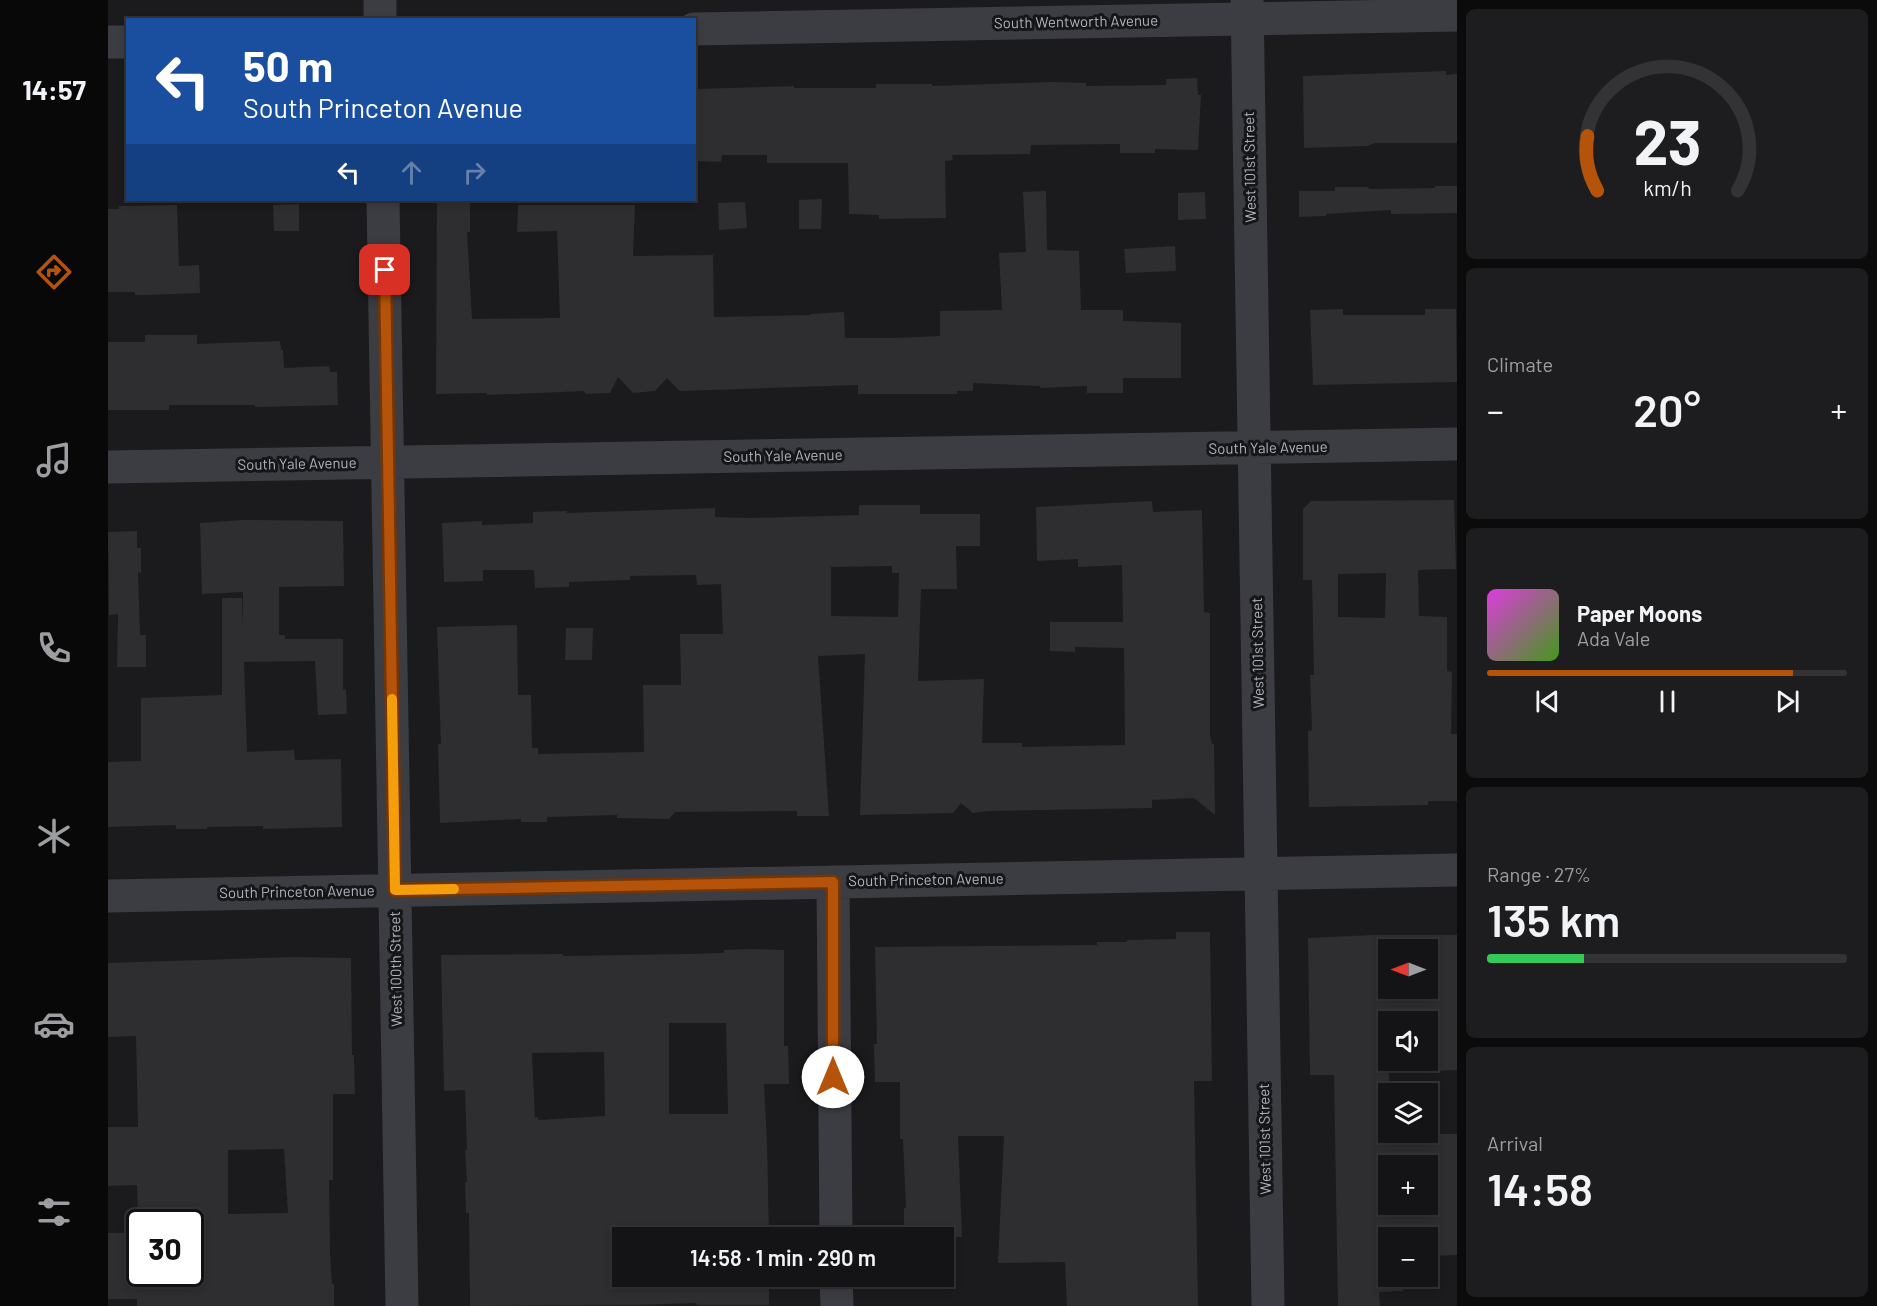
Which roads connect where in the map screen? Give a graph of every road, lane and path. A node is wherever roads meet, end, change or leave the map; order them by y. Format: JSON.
{"nodes":[{"id":1,"x":380,"y":0,"type":"edge"},
{"id":2,"x":1247,"y":10,"type":"edge"},
{"id":3,"x":1457,"y":15,"type":"edge"},
{"id":4,"x":380,"y":18,"type":"edge"},
{"id":5,"x":696,"y":29,"type":"edge"},
{"id":6,"x":108,"y":42,"type":"edge"},
{"id":7,"x":126,"y":42,"type":"edge"},
{"id":8,"x":383,"y":201,"type":"edge"},
{"id":9,"x":1457,"y":444,"type":"edge"},
{"id":10,"x":1254,"y":448,"type":"junction"},
{"id":11,"x":388,"y":462,"type":"junction"},
{"id":12,"x":108,"y":467,"type":"edge"},
{"id":13,"x":1457,"y":870,"type":"edge"},
{"id":14,"x":1261,"y":873,"type":"junction"},
{"id":15,"x":833,"y":882,"type":"junction"},
{"id":16,"x":395,"y":890,"type":"junction"},
{"id":17,"x":108,"y":896,"type":"edge"},
{"id":18,"x":836,"y":1227,"type":"edge"},
{"id":19,"x":836,"y":1287,"type":"edge"},
{"id":20,"x":402,"y":1306,"type":"edge"},
{"id":21,"x":837,"y":1306,"type":"edge"},
{"id":22,"x":1268,"y":1306,"type":"edge"}],
"edges":[{"from":1,"to":4,"type":"street"},
{"from":2,"to":3,"type":"street","name":"South Wentworth Avenue"},
{"from":2,"to":5,"type":"street","name":"South Wentworth Avenue"},
{"from":2,"to":10,"type":"street","name":"West 101st Street"},
{"from":6,"to":7,"type":"street"},
{"from":8,"to":11,"type":"street","name":"West 100th Street"},
{"from":9,"to":10,"type":"street","name":"South Yale Avenue"},
{"from":10,"to":11,"type":"street","name":"South Yale Avenue"},
{"from":10,"to":14,"type":"street","name":"West 101st Street"},
{"from":11,"to":12,"type":"street","name":"South Yale Avenue"},
{"from":11,"to":16,"type":"street","name":"West 100th Street"},
{"from":13,"to":14,"type":"street","name":"South Princeton Avenue"},
{"from":14,"to":15,"type":"street","name":"South Princeton Avenue"},
{"from":14,"to":22,"type":"street","name":"West 101st Street"},
{"from":15,"to":16,"type":"street","name":"South Princeton Avenue"},
{"from":15,"to":18,"type":"street"},
{"from":16,"to":17,"type":"street","name":"South Princeton Avenue"},
{"from":16,"to":20,"type":"street","name":"West 100th Street"},
{"from":19,"to":21,"type":"street"}]}
